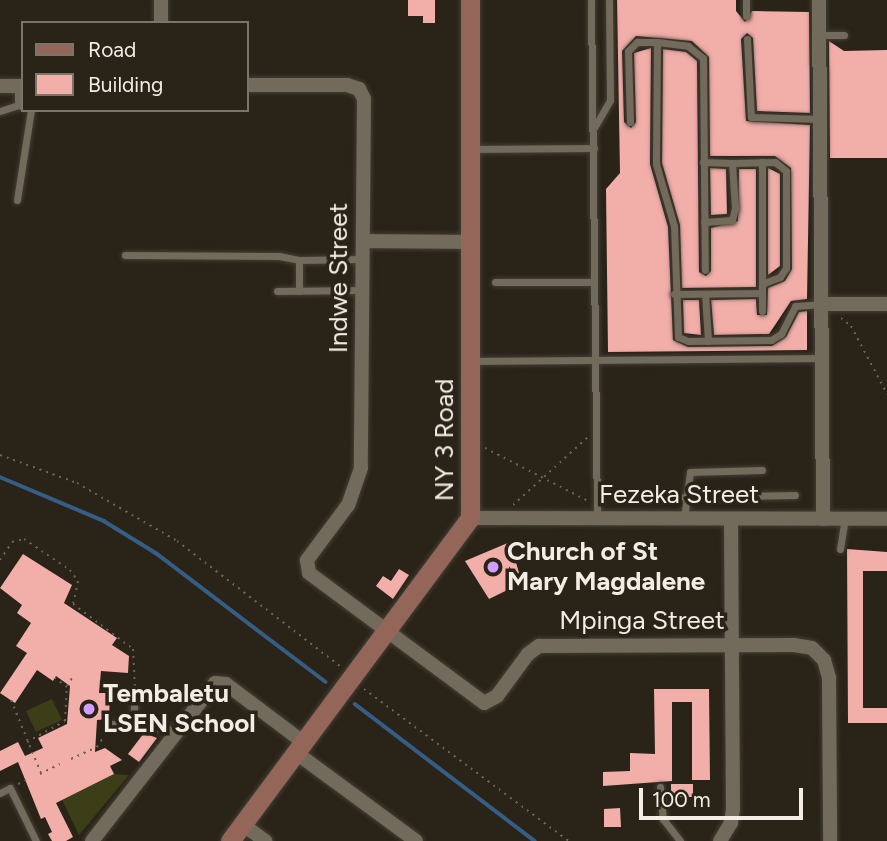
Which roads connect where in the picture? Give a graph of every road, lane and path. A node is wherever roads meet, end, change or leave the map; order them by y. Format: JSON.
{"nodes":[{"id":1,"x":161,"y":0,"type":"edge"},
{"id":2,"x":470,"y":0,"type":"edge"},
{"id":3,"x":591,"y":0,"type":"edge"},
{"id":4,"x":609,"y":0,"type":"edge"},
{"id":5,"x":746,"y":0,"type":"edge"},
{"id":6,"x":819,"y":0,"type":"edge"},
{"id":7,"x":746,"y":16,"type":"dead end"},
{"id":8,"x":162,"y":21,"type":"edge"},
{"id":9,"x":819,"y":35,"type":"junction"},
{"id":10,"x":844,"y":35,"type":"dead end"},
{"id":11,"x":747,"y":39,"type":"dead end"},
{"id":12,"x":657,"y":42,"type":"junction"},
{"id":13,"x":248,"y":85,"type":"edge"},
{"id":14,"x":0,"y":86,"type":"edge"},
{"id":15,"x":20,"y":86,"type":"edge"},
{"id":16,"x":21,"y":106,"type":"edge"},
{"id":17,"x":0,"y":111,"type":"edge"},
{"id":18,"x":31,"y":112,"type":"edge"},
{"id":19,"x":820,"y":119,"type":"junction"},
{"id":20,"x":631,"y":121,"type":"dead end"},
{"id":21,"x":594,"y":128,"type":"junction"},
{"id":22,"x":594,"y":148,"type":"junction"},
{"id":23,"x":470,"y":149,"type":"junction"},
{"id":24,"x":704,"y":162,"type":"junction"},
{"id":25,"x":762,"y":162,"type":"junction"},
{"id":26,"x":732,"y":163,"type":"junction"},
{"id":27,"x":17,"y":200,"type":"dead end"},
{"id":28,"x":704,"y":222,"type":"junction"},
{"id":29,"x":364,"y":241,"type":"junction"},
{"id":30,"x":471,"y":242,"type":"junction"},
{"id":31,"x":125,"y":255,"type":"dead end"},
{"id":32,"x":364,"y":259,"type":"junction"},
{"id":33,"x":299,"y":260,"type":"junction"},
{"id":34,"x":705,"y":270,"type":"dead end"},
{"id":35,"x":495,"y":282,"type":"dead end"},
{"id":36,"x":594,"y":282,"type":"junction"},
{"id":37,"x":762,"y":284,"type":"junction"},
{"id":38,"x":363,"y":290,"type":"junction"},
{"id":39,"x":277,"y":291,"type":"dead end"},
{"id":40,"x":299,"y":291,"type":"junction"},
{"id":41,"x":762,"y":293,"type":"junction"},
{"id":42,"x":674,"y":294,"type":"junction"},
{"id":43,"x":705,"y":294,"type":"junction"},
{"id":44,"x":822,"y":304,"type":"junction"},
{"id":45,"x":887,"y":304,"type":"edge"},
{"id":46,"x":762,"y":311,"type":"dead end"},
{"id":47,"x":836,"y":313,"type":"dead end"},
{"id":48,"x":708,"y":341,"type":"junction"},
{"id":49,"x":821,"y":358,"type":"junction"},
{"id":50,"x":594,"y":360,"type":"junction"},
{"id":51,"x":471,"y":361,"type":"junction"},
{"id":52,"x":887,"y":394,"type":"edge"},
{"id":53,"x":596,"y":430,"type":"junction"},
{"id":54,"x":481,"y":446,"type":"dead end"},
{"id":55,"x":0,"y":455,"type":"edge"},
{"id":56,"x":762,"y":470,"type":"dead end"},
{"id":57,"x":544,"y":475,"type":"junction"},
{"id":58,"x":795,"y":495,"type":"dead end"},
{"id":59,"x":684,"y":497,"type":"junction"},
{"id":60,"x":591,"y":504,"type":"dead end"},
{"id":61,"x":505,"y":513,"type":"dead end"},
{"id":62,"x":470,"y":518,"type":"junction"},
{"id":63,"x":597,"y":519,"type":"junction"},
{"id":64,"x":684,"y":519,"type":"junction"},
{"id":65,"x":731,"y":519,"type":"junction"},
{"id":66,"x":823,"y":519,"type":"junction"},
{"id":67,"x":845,"y":519,"type":"junction"},
{"id":68,"x":887,"y":519,"type":"edge"},
{"id":69,"x":839,"y":549,"type":"dead end"},
{"id":70,"x":0,"y":560,"type":"edge"},
{"id":71,"x":306,"y":566,"type":"joint"},
{"id":72,"x":385,"y":631,"type":"junction"},
{"id":73,"x":732,"y":645,"type":"junction"},
{"id":74,"x":346,"y":673,"type":"dead end"},
{"id":75,"x":74,"y":675,"type":"dead end"},
{"id":76,"x":55,"y":678,"type":"dead end"},
{"id":77,"x":359,"y":683,"type":"dead end"},
{"id":78,"x":66,"y":686,"type":"junction"},
{"id":79,"x":134,"y":696,"type":"joint"},
{"id":80,"x":11,"y":700,"type":"dead end"},
{"id":81,"x":111,"y":724,"type":"joint"},
{"id":82,"x":134,"y":726,"type":"junction"},
{"id":83,"x":177,"y":730,"type":"junction"},
{"id":84,"x":27,"y":742,"type":"junction"},
{"id":85,"x":299,"y":747,"type":"junction"},
{"id":86,"x":71,"y":759,"type":"dead end"},
{"id":87,"x":60,"y":764,"type":"dead end"},
{"id":88,"x":660,"y":786,"type":"dead end"},
{"id":89,"x":0,"y":793,"type":"edge"},
{"id":90,"x":242,"y":824,"type":"junction"},
{"id":91,"x":36,"y":841,"type":"edge"},
{"id":92,"x":92,"y":841,"type":"edge"},
{"id":93,"x":230,"y":841,"type":"edge"},
{"id":94,"x":265,"y":841,"type":"edge"},
{"id":95,"x":416,"y":841,"type":"edge"},
{"id":96,"x":569,"y":841,"type":"edge"},
{"id":97,"x":680,"y":841,"type":"edge"},
{"id":98,"x":720,"y":841,"type":"edge"},
{"id":99,"x":830,"y":841,"type":"edge"}],
"edges":[{"from":1,"to":8,"type":"street"},
{"from":2,"to":23,"type":"street","name":"NY 3 Road"},
{"from":3,"to":21,"type":"lane"},
{"from":4,"to":21,"type":"lane"},
{"from":5,"to":7,"type":"lane"},
{"from":6,"to":9,"type":"street"},
{"from":9,"to":10,"type":"lane"},
{"from":9,"to":19,"type":"street"},
{"from":11,"to":19,"type":"lane"},
{"from":12,"to":20,"type":"lane"},
{"from":12,"to":24,"type":"lane"},
{"from":12,"to":42,"type":"lane"},
{"from":13,"to":29,"type":"street","name":"Indwe Street"},
{"from":14,"to":15,"type":"street"},
{"from":15,"to":16,"type":"lane"},
{"from":16,"to":17,"type":"lane"},
{"from":18,"to":27,"type":"lane"},
{"from":19,"to":44,"type":"street"},
{"from":21,"to":22,"type":"lane"},
{"from":22,"to":23,"type":"lane"},
{"from":22,"to":36,"type":"lane"},
{"from":23,"to":30,"type":"street","name":"NY 3 Road"},
{"from":24,"to":26,"type":"lane"},
{"from":24,"to":28,"type":"lane"},
{"from":25,"to":26,"type":"lane"},
{"from":25,"to":37,"type":"lane"},
{"from":25,"to":37,"type":"lane"},
{"from":26,"to":28,"type":"lane"},
{"from":28,"to":34,"type":"lane"},
{"from":29,"to":30,"type":"street"},
{"from":29,"to":32,"type":"street","name":"Indwe Street"},
{"from":30,"to":51,"type":"street","name":"NY 3 Road"},
{"from":31,"to":33,"type":"lane"},
{"from":32,"to":33,"type":"lane"},
{"from":32,"to":38,"type":"street","name":"Indwe Street"},
{"from":33,"to":40,"type":"lane"},
{"from":35,"to":36,"type":"lane"},
{"from":36,"to":50,"type":"lane"},
{"from":37,"to":41,"type":"lane"},
{"from":38,"to":40,"type":"lane"},
{"from":38,"to":71,"type":"street","name":"Indwe Street"},
{"from":39,"to":40,"type":"lane"},
{"from":41,"to":43,"type":"lane"},
{"from":41,"to":46,"type":"lane"},
{"from":42,"to":43,"type":"lane"},
{"from":42,"to":48,"type":"lane"},
{"from":43,"to":48,"type":"lane"},
{"from":44,"to":45,"type":"street"},
{"from":44,"to":48,"type":"lane"},
{"from":44,"to":49,"type":"street"},
{"from":47,"to":52,"type":"path"},
{"from":49,"to":50,"type":"lane"},
{"from":49,"to":66,"type":"street"},
{"from":50,"to":51,"type":"lane"},
{"from":50,"to":53,"type":"lane"},
{"from":51,"to":62,"type":"street","name":"NY 3 Road"},
{"from":53,"to":57,"type":"path"},
{"from":53,"to":63,"type":"lane"},
{"from":54,"to":57,"type":"path"},
{"from":55,"to":74,"type":"path"},
{"from":56,"to":59,"type":"lane"},
{"from":57,"to":60,"type":"path"},
{"from":57,"to":61,"type":"path"},
{"from":58,"to":59,"type":"lane"},
{"from":59,"to":64,"type":"lane"},
{"from":62,"to":63,"type":"street","name":"Fezeka Street"},
{"from":62,"to":72,"type":"street","name":"NY 3 Road"},
{"from":63,"to":64,"type":"street","name":"Fezeka Street"},
{"from":64,"to":65,"type":"street","name":"Fezeka Street"},
{"from":65,"to":66,"type":"street","name":"Fezeka Street"},
{"from":65,"to":73,"type":"street"},
{"from":66,"to":67,"type":"street","name":"Fezeka Street"},
{"from":67,"to":68,"type":"street","name":"Fezeka Street"},
{"from":67,"to":69,"type":"lane"},
{"from":70,"to":79,"type":"path"},
{"from":71,"to":72,"type":"street","name":"Mpinga Street"},
{"from":72,"to":73,"type":"street","name":"Mpinga Street"},
{"from":72,"to":85,"type":"street","name":"NY 3 Road"},
{"from":73,"to":98,"type":"street"},
{"from":73,"to":99,"type":"street","name":"Mpinga Street"},
{"from":75,"to":78,"type":"path"},
{"from":76,"to":78,"type":"path"},
{"from":77,"to":96,"type":"path"},
{"from":78,"to":84,"type":"path"},
{"from":79,"to":82,"type":"lane"},
{"from":80,"to":84,"type":"path"},
{"from":81,"to":82,"type":"lane"},
{"from":81,"to":86,"type":"path"},
{"from":82,"to":83,"type":"lane"},
{"from":83,"to":85,"type":"street"},
{"from":83,"to":92,"type":"street"},
{"from":84,"to":87,"type":"path"},
{"from":85,"to":90,"type":"street","name":"NY 3 Road"},
{"from":85,"to":95,"type":"street"},
{"from":88,"to":97,"type":"lane"},
{"from":89,"to":91,"type":"lane"},
{"from":90,"to":93,"type":"street","name":"NY 3 Road"},
{"from":90,"to":94,"type":"street"}]}
